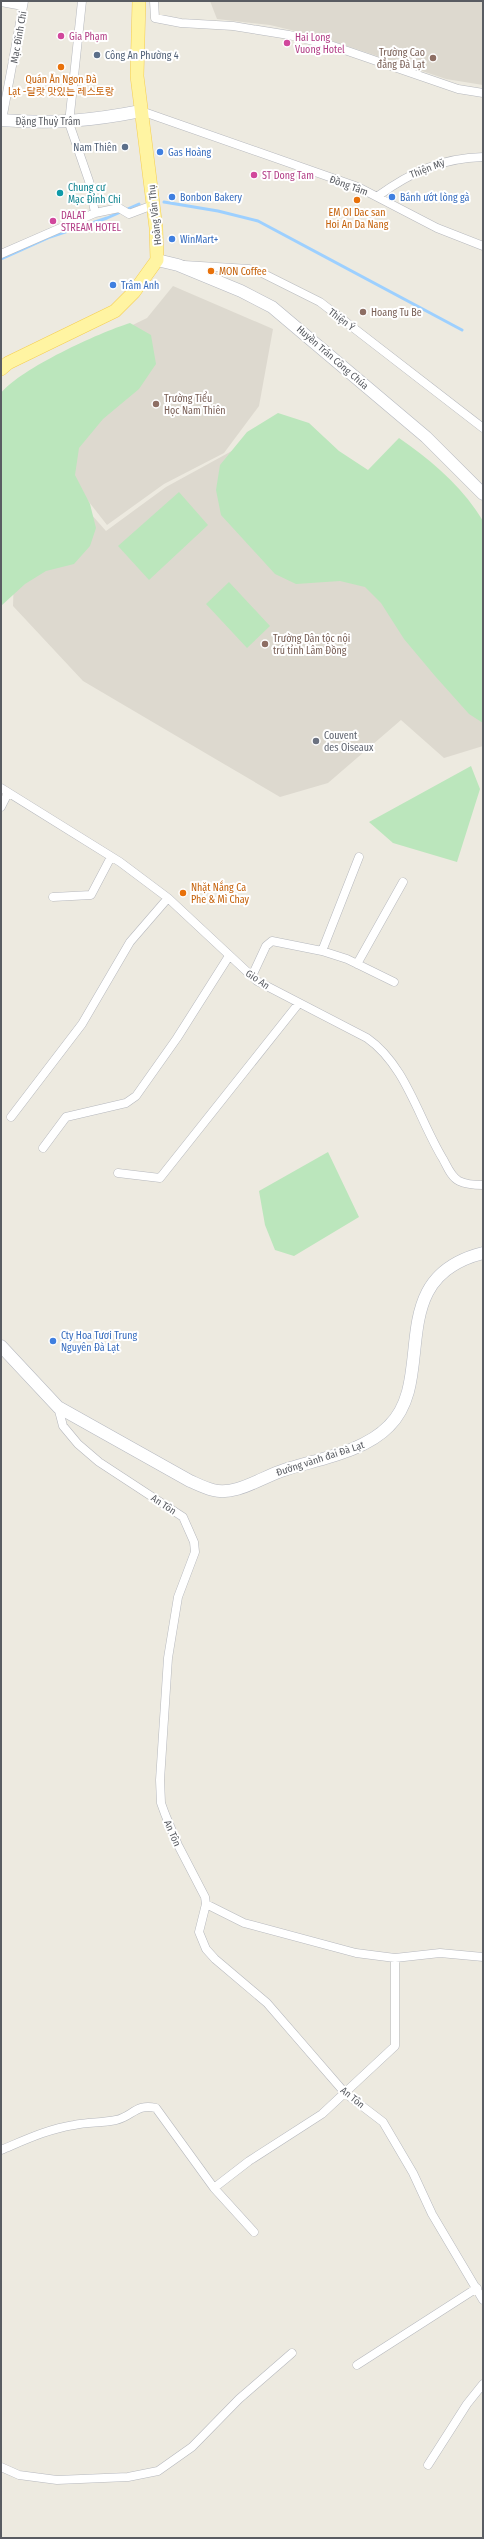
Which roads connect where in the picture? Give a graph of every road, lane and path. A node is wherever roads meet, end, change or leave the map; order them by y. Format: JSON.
{"nodes":[{"id":1,"x":82,"y":1,"type":"edge"},
{"id":2,"x":139,"y":1,"type":"edge"},
{"id":3,"x":154,"y":1,"type":"edge"},
{"id":4,"x":1,"y":2,"type":"edge"},
{"id":5,"x":24,"y":3,"type":"edge"},
{"id":6,"x":483,"y":94,"type":"edge"},
{"id":7,"x":141,"y":111,"type":"junction"},
{"id":8,"x":2,"y":120,"type":"edge"},
{"id":9,"x":69,"y":123,"type":"junction"},
{"id":10,"x":483,"y":157,"type":"edge"},
{"id":11,"x":378,"y":196,"type":"junction"},
{"id":12,"x":153,"y":205,"type":"junction"},
{"id":13,"x":95,"y":214,"type":"junction"},
{"id":14,"x":483,"y":246,"type":"edge"},
{"id":15,"x":1,"y":254,"type":"edge"},
{"id":16,"x":157,"y":260,"type":"junction"},
{"id":17,"x":178,"y":265,"type":"junction"},
{"id":18,"x":1,"y":369,"type":"edge"},
{"id":19,"x":483,"y":428,"type":"edge"},
{"id":20,"x":483,"y":494,"type":"edge"},
{"id":21,"x":1,"y":788,"type":"edge"},
{"id":22,"x":8,"y":793,"type":"junction"},
{"id":23,"x":1,"y":807,"type":"edge"},
{"id":24,"x":111,"y":857,"type":"junction"},
{"id":25,"x":358,"y":857,"type":"dead end"},
{"id":26,"x":403,"y":882,"type":"dead end"},
{"id":27,"x":53,"y":897,"type":"dead end"},
{"id":28,"x":168,"y":898,"type":"junction"},
{"id":29,"x":322,"y":951,"type":"junction"},
{"id":30,"x":229,"y":956,"type":"junction"},
{"id":31,"x":357,"y":964,"type":"junction"},
{"id":32,"x":252,"y":976,"type":"junction"},
{"id":33,"x":394,"y":982,"type":"dead end"},
{"id":34,"x":299,"y":1003,"type":"junction"},
{"id":35,"x":11,"y":1117,"type":"dead end"},
{"id":36,"x":43,"y":1148,"type":"dead end"},
{"id":37,"x":118,"y":1173,"type":"dead end"},
{"id":38,"x":483,"y":1185,"type":"edge"},
{"id":39,"x":483,"y":1253,"type":"edge"},
{"id":40,"x":1,"y":1346,"type":"edge"},
{"id":41,"x":58,"y":1407,"type":"junction"},
{"id":42,"x":206,"y":1904,"type":"junction"},
{"id":43,"x":483,"y":1957,"type":"edge"},
{"id":44,"x":395,"y":1958,"type":"junction"},
{"id":45,"x":345,"y":2093,"type":"junction"},
{"id":46,"x":1,"y":2150,"type":"edge"},
{"id":47,"x":214,"y":2188,"type":"junction"},
{"id":48,"x":254,"y":2232,"type":"dead end"},
{"id":49,"x":477,"y":2288,"type":"junction"},
{"id":50,"x":483,"y":2300,"type":"edge"},
{"id":51,"x":292,"y":2353,"type":"dead end"},
{"id":52,"x":357,"y":2364,"type":"dead end"},
{"id":53,"x":483,"y":2384,"type":"edge"},
{"id":54,"x":428,"y":2465,"type":"dead end"},
{"id":55,"x":1,"y":2468,"type":"edge"}],
"edges":[{"from":1,"to":9,"type":"street"},
{"from":2,"to":7,"type":"main road","name":"Hoàng Văn Thụ"},
{"from":3,"to":6,"type":"street"},
{"from":4,"to":5,"type":"street"},
{"from":5,"to":8,"type":"street","name":"Mạc Đĩnh Chi"},
{"from":7,"to":9,"type":"main road","name":"Đặng Thuỳ Trâm"},
{"from":7,"to":11,"type":"street","name":"Đồng Tâm"},
{"from":7,"to":12,"type":"main road","name":"Hoàng Văn Thụ"},
{"from":8,"to":9,"type":"main road","name":"Đặng Thuỳ Trâm"},
{"from":9,"to":13,"type":"street"},
{"from":10,"to":11,"type":"street","name":"Thiện Mỹ"},
{"from":11,"to":14,"type":"street","name":"Đồng Tâm"},
{"from":12,"to":13,"type":"street"},
{"from":12,"to":16,"type":"main road","name":"Hoàng Văn Thụ"},
{"from":13,"to":15,"type":"street"},
{"from":16,"to":17,"type":"main road","name":"Huyền Trân Công Chúa"},
{"from":16,"to":18,"type":"main road","name":"Hoàng Văn Thụ"},
{"from":17,"to":19,"type":"street","name":"Thiện Ý"},
{"from":17,"to":20,"type":"main road","name":"Huyền Trân Công Chúa"},
{"from":21,"to":22,"type":"street","name":"Gio An"},
{"from":22,"to":23,"type":"street"},
{"from":22,"to":24,"type":"street","name":"Gio An"},
{"from":24,"to":27,"type":"street"},
{"from":24,"to":28,"type":"street","name":"Gio An"},
{"from":25,"to":29,"type":"street"},
{"from":26,"to":31,"type":"street"},
{"from":28,"to":30,"type":"street","name":"Gio An"},
{"from":28,"to":35,"type":"street"},
{"from":29,"to":31,"type":"street"},
{"from":29,"to":32,"type":"street"},
{"from":30,"to":32,"type":"street","name":"Gio An"},
{"from":30,"to":36,"type":"street"},
{"from":31,"to":33,"type":"street"},
{"from":32,"to":34,"type":"street","name":"Gio An"},
{"from":34,"to":37,"type":"street"},
{"from":34,"to":38,"type":"street","name":"Gio An"},
{"from":39,"to":41,"type":"main road","name":"Đường vành đai Đà Lạt"},
{"from":40,"to":41,"type":"main road","name":"An Tôn"},
{"from":41,"to":42,"type":"street","name":"An Tôn"},
{"from":42,"to":44,"type":"street"},
{"from":42,"to":45,"type":"street","name":"An Tôn"},
{"from":43,"to":44,"type":"street"},
{"from":44,"to":45,"type":"street"},
{"from":45,"to":47,"type":"street"},
{"from":45,"to":49,"type":"street","name":"An Tôn"},
{"from":46,"to":47,"type":"street"},
{"from":47,"to":48,"type":"street"},
{"from":49,"to":50,"type":"street","name":"An Tôn"},
{"from":49,"to":52,"type":"street"},
{"from":51,"to":55,"type":"street"},
{"from":53,"to":54,"type":"street"}]}
